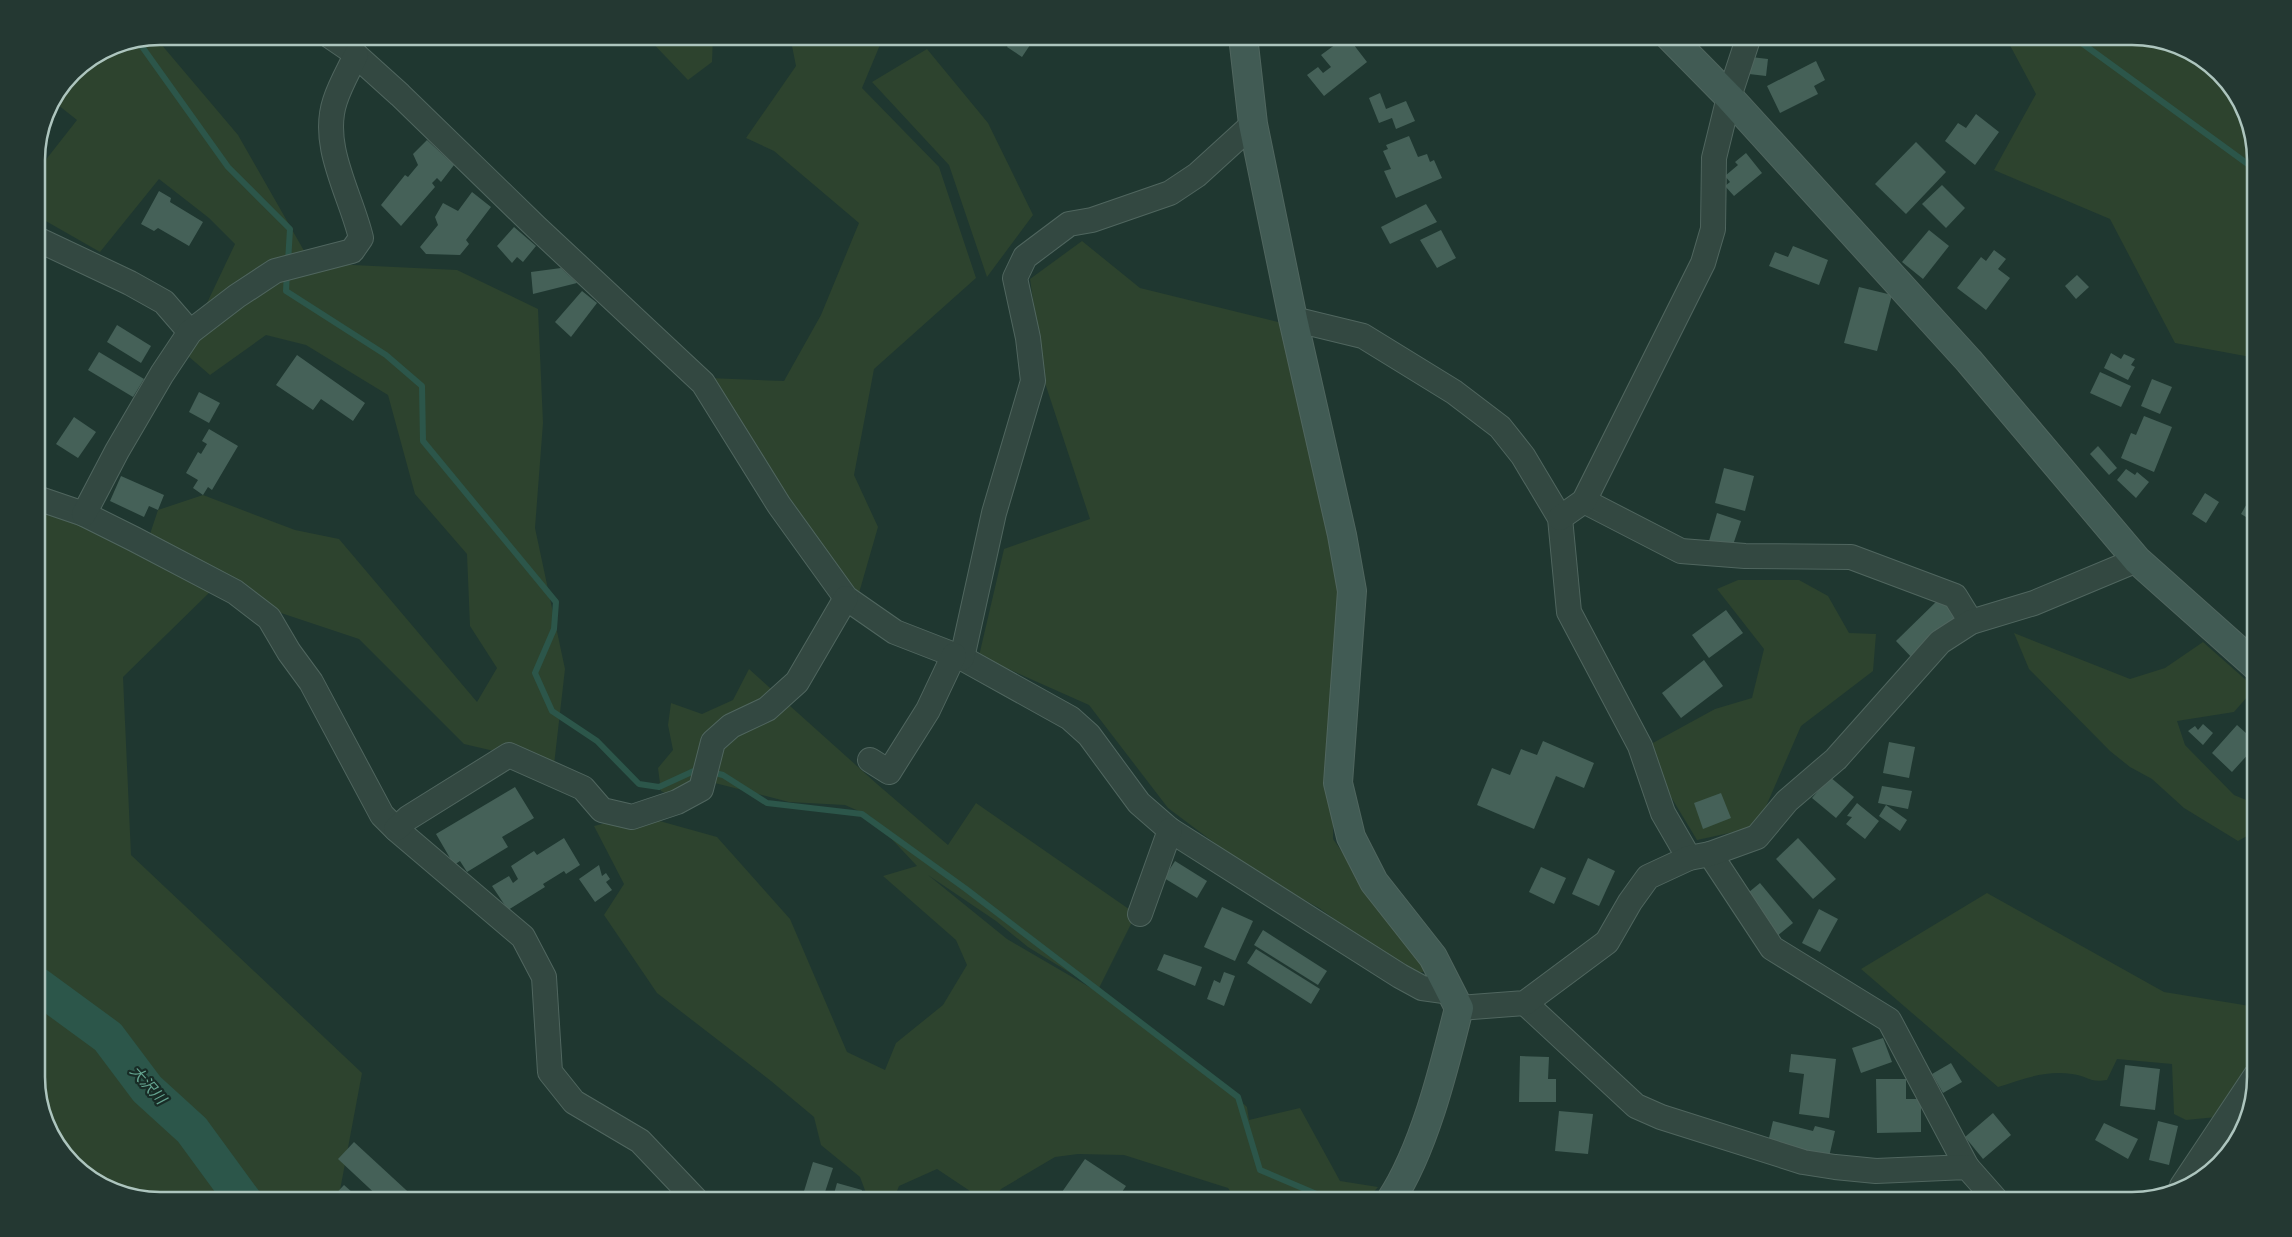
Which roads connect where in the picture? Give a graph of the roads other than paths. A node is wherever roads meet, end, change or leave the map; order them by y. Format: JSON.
{"nodes":[{"id":1,"x":342,"y":45,"type":"edge"},
{"id":2,"x":1244,"y":45,"type":"edge"},
{"id":3,"x":1677,"y":45,"type":"edge"},
{"id":4,"x":1746,"y":45,"type":"edge"},
{"id":5,"x":356,"y":55,"type":"junction"},
{"id":6,"x":1728,"y":97,"type":"junction"},
{"id":7,"x":1253,"y":124,"type":"junction"},
{"id":8,"x":45,"y":244,"type":"edge"},
{"id":9,"x":1292,"y":319,"type":"junction"},
{"id":10,"x":190,"y":332,"type":"junction"},
{"id":11,"x":45,"y":501,"type":"edge"},
{"id":12,"x":1584,"y":501,"type":"junction"},
{"id":13,"x":84,"y":514,"type":"junction"},
{"id":14,"x":1560,"y":518,"type":"junction"},
{"id":15,"x":2138,"y":560,"type":"junction"},
{"id":16,"x":846,"y":598,"type":"junction"},
{"id":17,"x":1972,"y":622,"type":"junction"},
{"id":18,"x":958,"y":656,"type":"junction"},
{"id":19,"x":2247,"y":658,"type":"edge"},
{"id":20,"x":870,"y":760,"type":"dead end"},
{"id":21,"x":396,"y":829,"type":"junction"},
{"id":22,"x":1170,"y":830,"type":"junction"},
{"id":23,"x":1700,"y":856,"type":"junction"},
{"id":24,"x":1140,"y":914,"type":"dead end"},
{"id":25,"x":1455,"y":1000,"type":"junction"},
{"id":26,"x":1525,"y":1003,"type":"junction"},
{"id":27,"x":2246,"y":1090,"type":"edge"},
{"id":28,"x":1966,"y":1167,"type":"junction"},
{"id":29,"x":2188,"y":1177,"type":"edge"},
{"id":30,"x":688,"y":1192,"type":"edge"},
{"id":31,"x":1395,"y":1192,"type":"edge"},
{"id":32,"x":1987,"y":1192,"type":"edge"}],
"edges":[{"from":1,"to":5,"type":"street"},
{"from":2,"to":7,"type":"street"},
{"from":3,"to":6,"type":"street"},
{"from":4,"to":6,"type":"street"},
{"from":5,"to":10,"type":"street"},
{"from":5,"to":16,"type":"street"},
{"from":6,"to":12,"type":"street"},
{"from":6,"to":15,"type":"street"},
{"from":7,"to":9,"type":"street"},
{"from":7,"to":18,"type":"street"},
{"from":8,"to":10,"type":"street"},
{"from":9,"to":14,"type":"street"},
{"from":9,"to":25,"type":"street"},
{"from":10,"to":13,"type":"street"},
{"from":11,"to":13,"type":"street"},
{"from":12,"to":14,"type":"street"},
{"from":12,"to":17,"type":"street"},
{"from":13,"to":21,"type":"street"},
{"from":14,"to":23,"type":"street"},
{"from":15,"to":17,"type":"street"},
{"from":15,"to":19,"type":"street"},
{"from":16,"to":18,"type":"street"},
{"from":16,"to":21,"type":"street"},
{"from":17,"to":23,"type":"street"},
{"from":18,"to":20,"type":"street"},
{"from":18,"to":22,"type":"street"},
{"from":21,"to":30,"type":"street"},
{"from":22,"to":24,"type":"street"},
{"from":22,"to":25,"type":"street"},
{"from":23,"to":26,"type":"street"},
{"from":23,"to":28,"type":"street"},
{"from":25,"to":26,"type":"street"},
{"from":25,"to":31,"type":"street"},
{"from":26,"to":28,"type":"street"},
{"from":27,"to":29,"type":"street"},
{"from":28,"to":32,"type":"street"}]}
